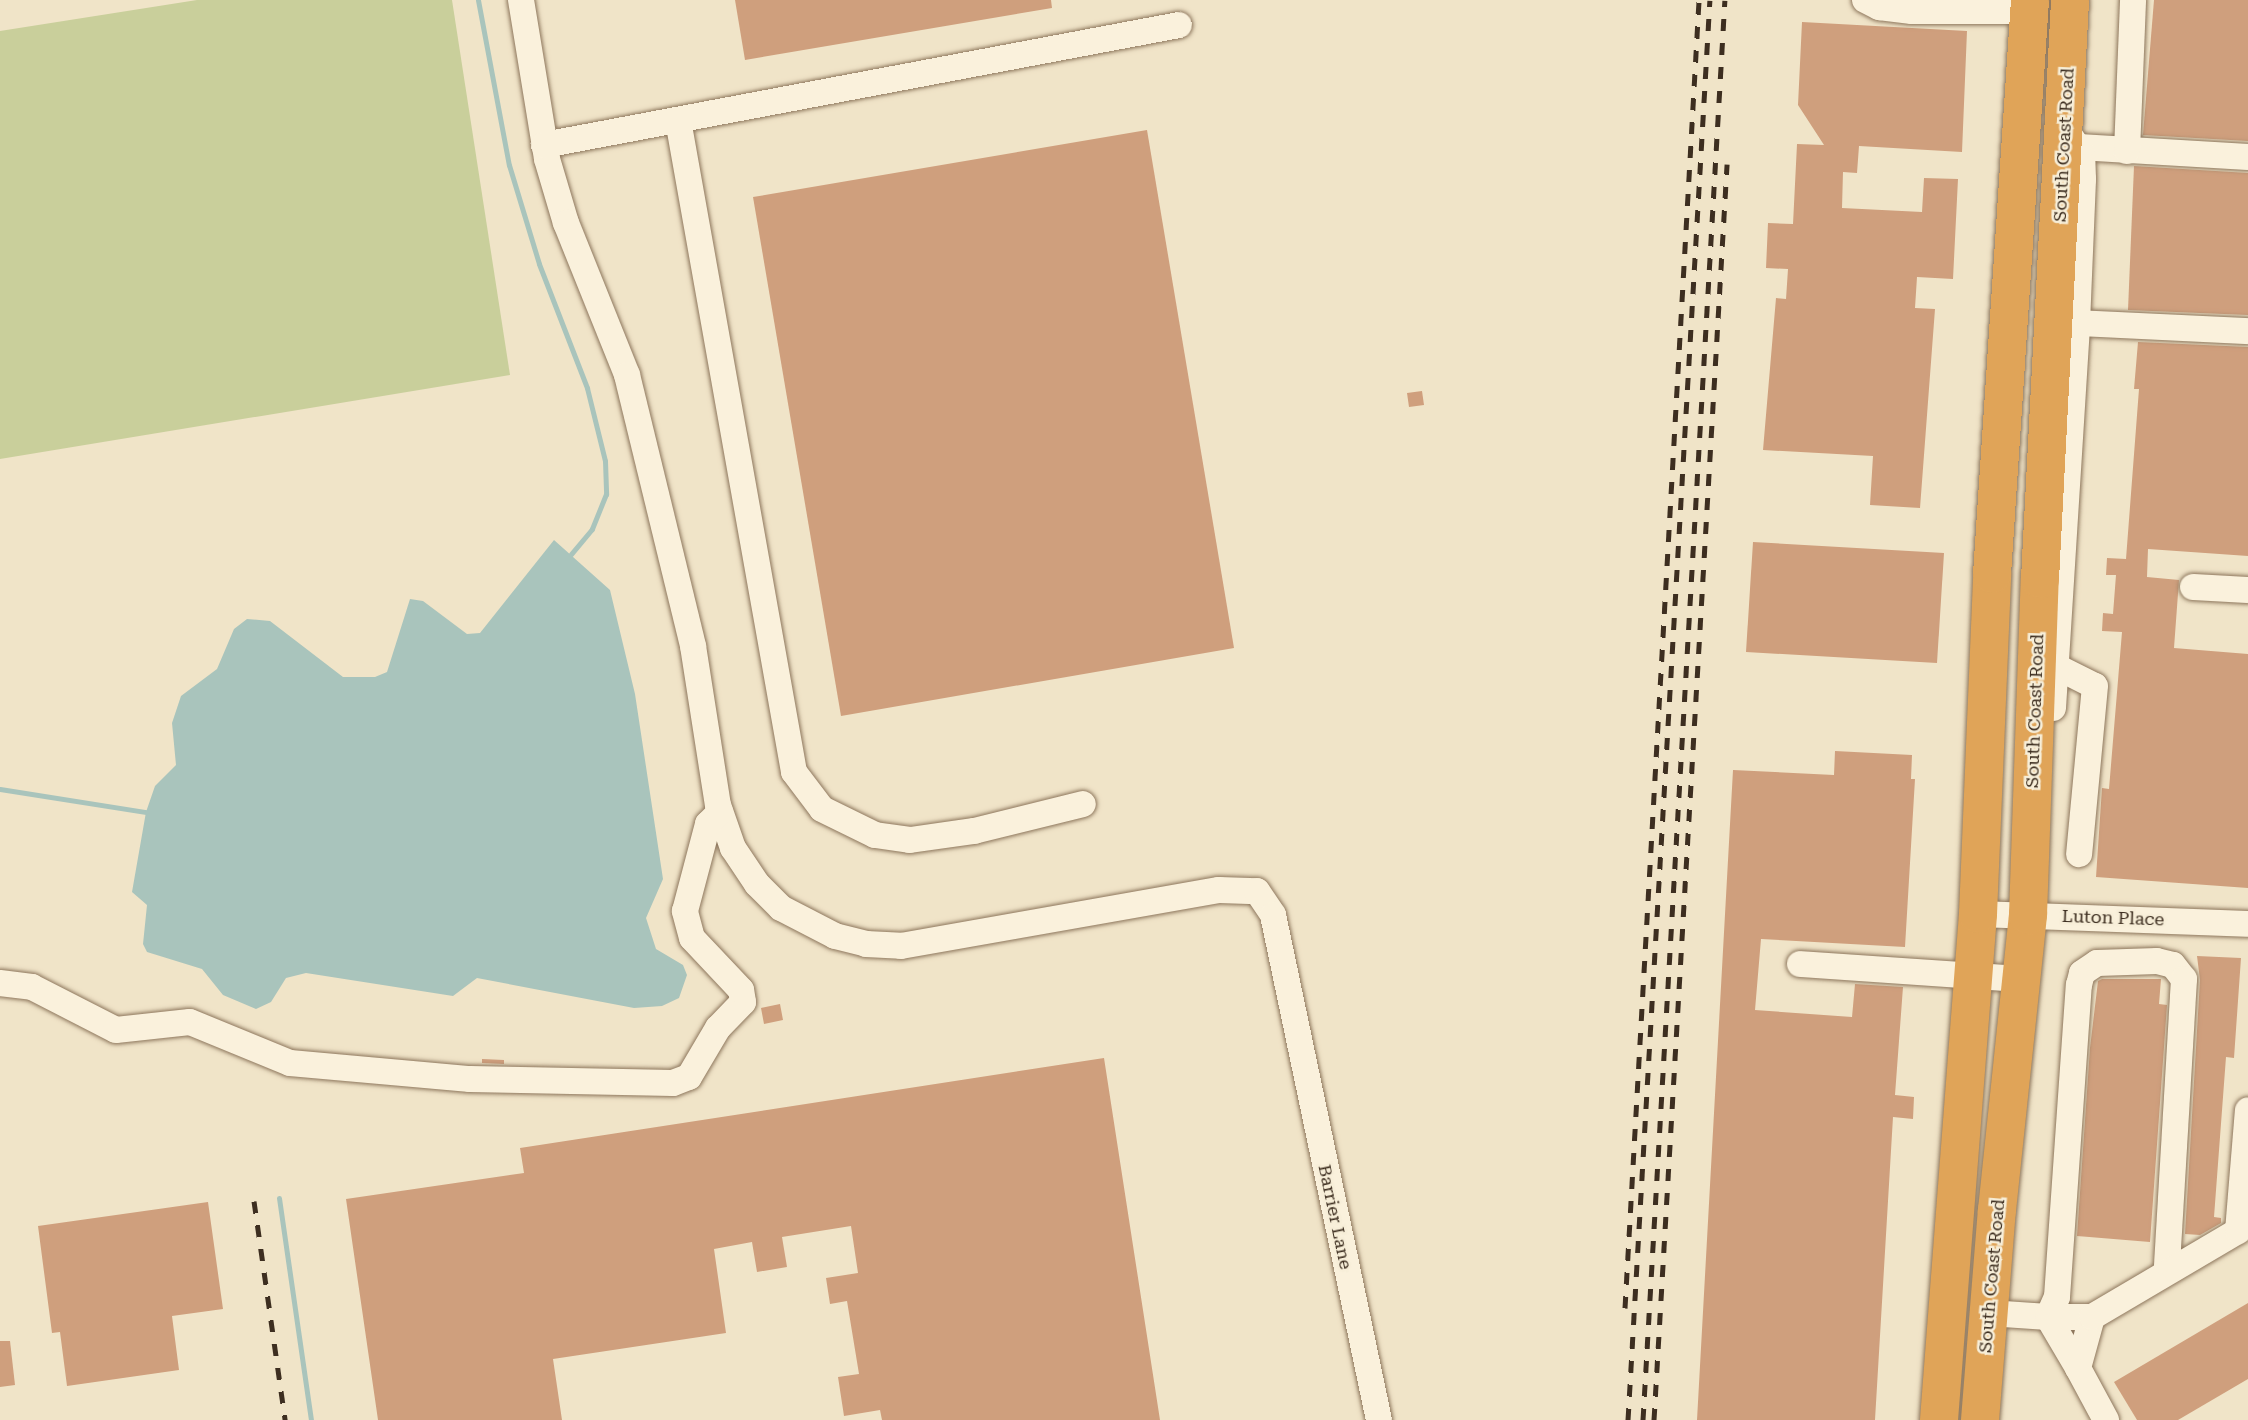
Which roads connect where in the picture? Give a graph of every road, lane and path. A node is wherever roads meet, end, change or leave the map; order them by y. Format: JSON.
{"nodes":[{"id":1,"x":521,"y":0,"type":"edge"},
{"id":2,"x":1865,"y":0,"type":"edge"},
{"id":3,"x":2070,"y":0,"type":"edge"},
{"id":4,"x":2133,"y":0,"type":"edge"},
{"id":5,"x":2030,"y":6,"type":"edge"},
{"id":6,"x":1179,"y":26,"type":"dead end"},
{"id":7,"x":678,"y":120,"type":"junction"},
{"id":8,"x":2072,"y":138,"type":"junction"},
{"id":9,"x":544,"y":145,"type":"junction"},
{"id":10,"x":2127,"y":151,"type":"junction"},
{"id":11,"x":2248,"y":158,"type":"edge"},
{"id":12,"x":2066,"y":323,"type":"junction"},
{"id":13,"x":2248,"y":331,"type":"edge"},
{"id":14,"x":1992,"y":574,"type":"junction"},
{"id":15,"x":2040,"y":579,"type":"junction"},
{"id":16,"x":2193,"y":587,"type":"dead end"},
{"id":17,"x":2248,"y":590,"type":"edge"},
{"id":18,"x":2057,"y":667,"type":"junction"},
{"id":19,"x":1083,"y":804,"type":"dead end"},
{"id":20,"x":720,"y":812,"type":"junction"},
{"id":21,"x":2079,"y":854,"type":"dead end"},
{"id":22,"x":1978,"y":914,"type":"junction"},
{"id":23,"x":2033,"y":915,"type":"junction"},
{"id":24,"x":2248,"y":923,"type":"edge"},
{"id":25,"x":1800,"y":964,"type":"dead end"},
{"id":26,"x":1972,"y":974,"type":"junction"},
{"id":27,"x":2021,"y":979,"type":"junction"},
{"id":28,"x":0,"y":983,"type":"edge"},
{"id":29,"x":2248,"y":1110,"type":"edge"},
{"id":30,"x":1952,"y":1206,"type":"junction"},
{"id":31,"x":1997,"y":1210,"type":"junction"},
{"id":32,"x":2166,"y":1269,"type":"junction"},
{"id":33,"x":1989,"y":1314,"type":"junction"},
{"id":34,"x":2048,"y":1317,"type":"junction"},
{"id":35,"x":2092,"y":1317,"type":"junction"},
{"id":36,"x":2078,"y":1367,"type":"junction"},
{"id":37,"x":1379,"y":1420,"type":"edge"},
{"id":38,"x":1939,"y":1420,"type":"edge"},
{"id":39,"x":1980,"y":1420,"type":"edge"},
{"id":40,"x":2106,"y":1420,"type":"edge"}],
"edges":[{"from":1,"to":9,"type":"street"},
{"from":2,"to":5,"type":"street"},
{"from":3,"to":8,"type":"highway","name":"South Coast Road"},
{"from":4,"to":10,"type":"street"},
{"from":5,"to":14,"type":"highway"},
{"from":6,"to":7,"type":"street"},
{"from":7,"to":9,"type":"street"},
{"from":7,"to":19,"type":"street"},
{"from":8,"to":10,"type":"street"},
{"from":8,"to":12,"type":"highway","name":"South Coast Road"},
{"from":9,"to":20,"type":"street"},
{"from":10,"to":11,"type":"street"},
{"from":12,"to":13,"type":"street"},
{"from":12,"to":15,"type":"highway","name":"South Coast Road"},
{"from":12,"to":18,"type":"street"},
{"from":14,"to":15,"type":"highway"},
{"from":14,"to":22,"type":"highway"},
{"from":15,"to":23,"type":"highway","name":"South Coast Road"},
{"from":16,"to":17,"type":"street"},
{"from":18,"to":21,"type":"street"},
{"from":18,"to":23,"type":"street"},
{"from":20,"to":28,"type":"street"},
{"from":20,"to":37,"type":"street","name":"Barrier Lane"},
{"from":22,"to":23,"type":"street","name":"Luton Place"},
{"from":22,"to":26,"type":"highway"},
{"from":23,"to":24,"type":"street","name":"Luton Place"},
{"from":23,"to":27,"type":"highway","name":"South Coast Road"},
{"from":25,"to":26,"type":"street"},
{"from":26,"to":27,"type":"street"},
{"from":26,"to":30,"type":"highway"},
{"from":27,"to":31,"type":"highway","name":"South Coast Road"},
{"from":29,"to":32,"type":"street"},
{"from":30,"to":31,"type":"highway"},
{"from":30,"to":38,"type":"highway"},
{"from":31,"to":33,"type":"highway","name":"South Coast Road"},
{"from":32,"to":34,"type":"street"},
{"from":32,"to":35,"type":"street"},
{"from":33,"to":34,"type":"street"},
{"from":33,"to":39,"type":"highway","name":"South Coast Road"},
{"from":34,"to":35,"type":"street"},
{"from":34,"to":36,"type":"street"},
{"from":35,"to":36,"type":"street"},
{"from":36,"to":40,"type":"street"}]}
